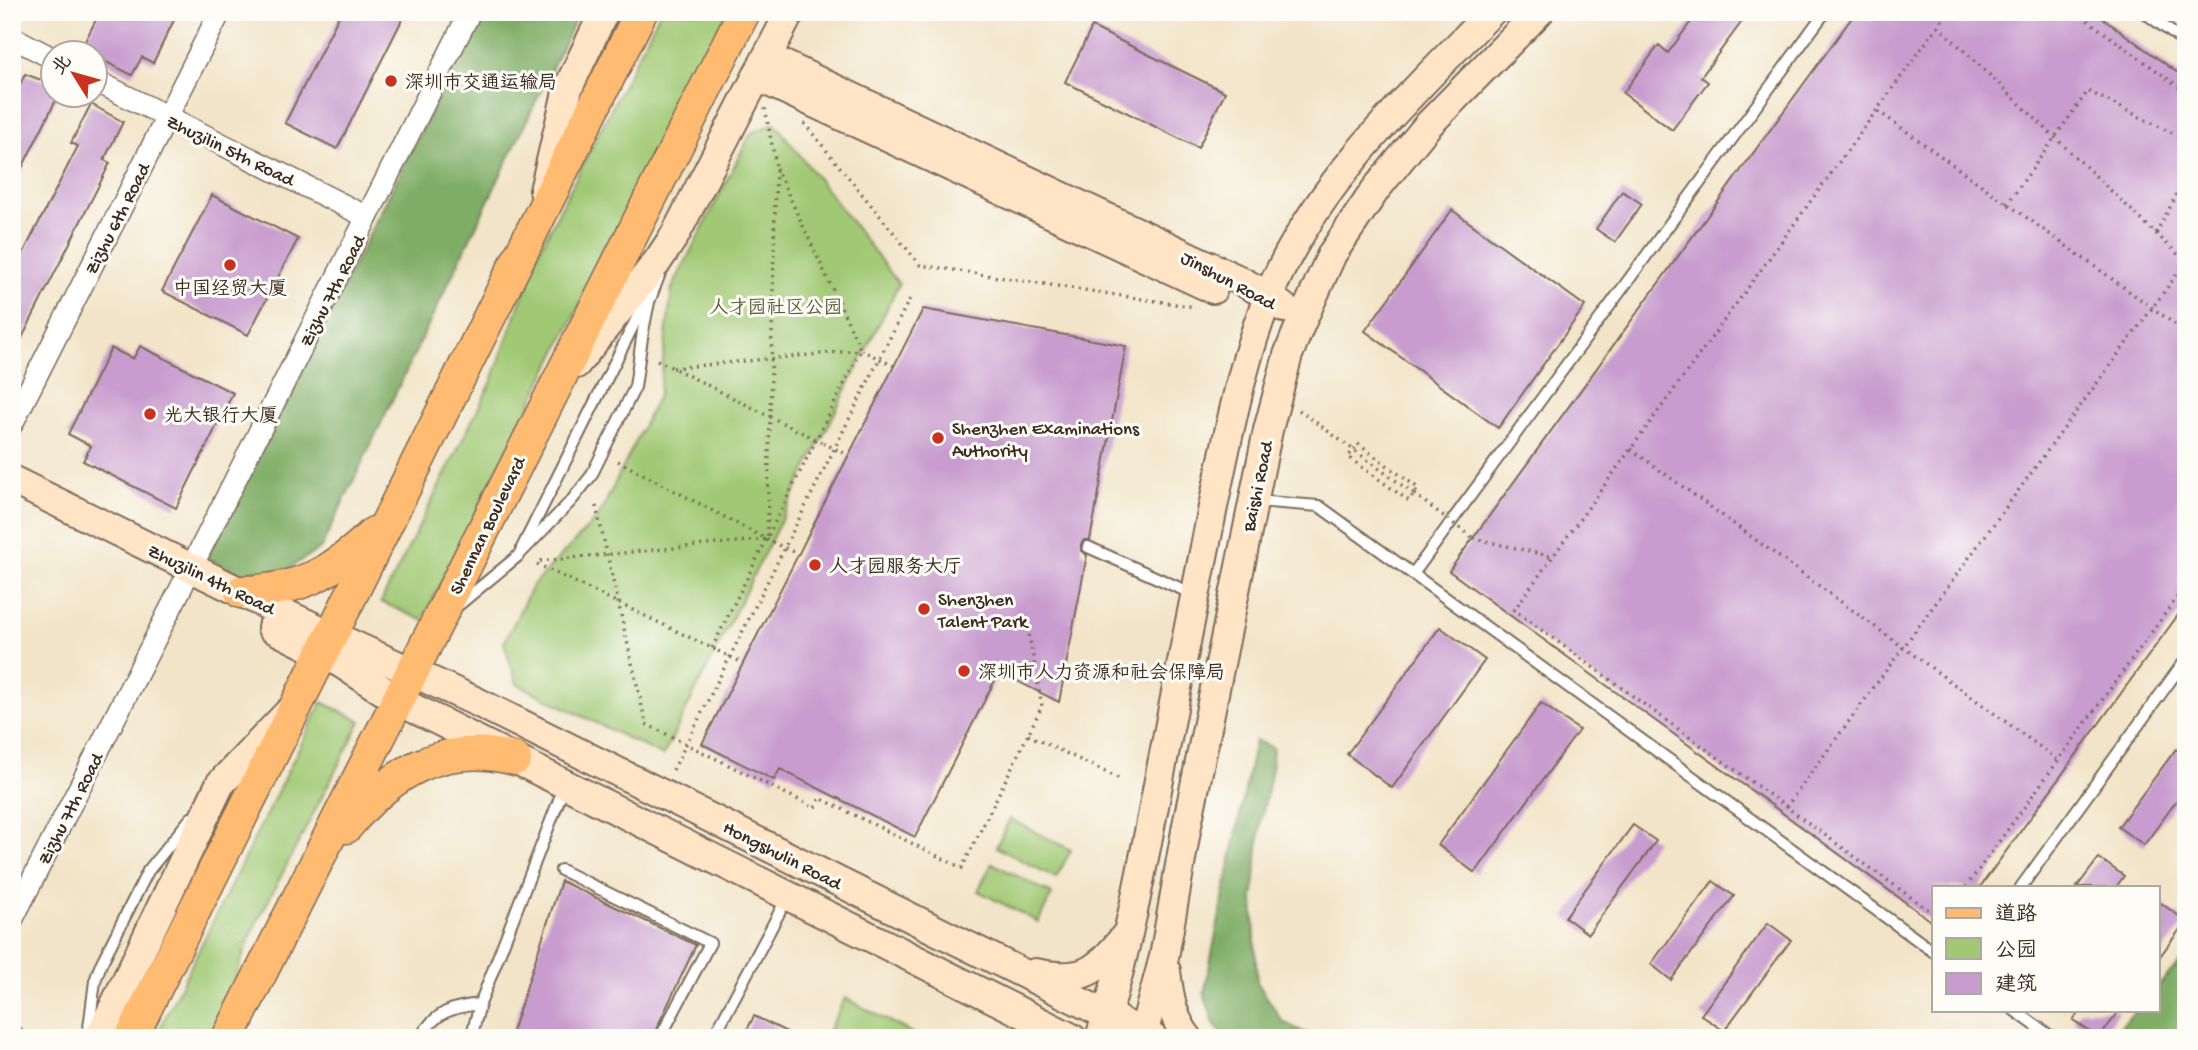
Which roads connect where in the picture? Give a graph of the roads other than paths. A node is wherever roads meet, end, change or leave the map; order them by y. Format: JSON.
{"nodes":[{"id":1,"x":220,"y":12,"type":"edge"},
{"id":2,"x":470,"y":12,"type":"edge"},
{"id":3,"x":604,"y":12,"type":"edge"},
{"id":4,"x":641,"y":12,"type":"edge"},
{"id":5,"x":744,"y":12,"type":"edge"},
{"id":6,"x":790,"y":12,"type":"edge"},
{"id":7,"x":1491,"y":12,"type":"edge"},
{"id":8,"x":1538,"y":12,"type":"edge"},
{"id":9,"x":1825,"y":12,"type":"edge"},
{"id":10,"x":2144,"y":12,"type":"edge"},
{"id":11,"x":12,"y":37,"type":"edge"},
{"id":12,"x":2186,"y":43,"type":"edge"},
{"id":13,"x":38,"y":51,"type":"edge"},
{"id":14,"x":762,"y":67,"type":"junction"},
{"id":15,"x":108,"y":87,"type":"edge"},
{"id":16,"x":167,"y":118,"type":"junction"},
{"id":17,"x":368,"y":217,"type":"junction"},
{"id":18,"x":537,"y":219,"type":"junction"},
{"id":19,"x":675,"y":235,"type":"junction"},
{"id":20,"x":658,"y":278,"type":"junction"},
{"id":21,"x":1266,"y":304,"type":"junction"},
{"id":22,"x":1301,"y":323,"type":"junction"},
{"id":23,"x":548,"y":399,"type":"junction"},
{"id":24,"x":12,"y":424,"type":"edge"},
{"id":25,"x":12,"y":480,"type":"edge"},
{"id":26,"x":12,"y":500,"type":"edge"},
{"id":27,"x":1253,"y":501,"type":"junction"},
{"id":28,"x":387,"y":519,"type":"junction"},
{"id":29,"x":1088,"y":547,"type":"dead end"},
{"id":30,"x":518,"y":556,"type":"junction"},
{"id":31,"x":1413,"y":574,"type":"junction"},
{"id":32,"x":187,"y":576,"type":"junction"},
{"id":33,"x":241,"y":592,"type":"junction"},
{"id":34,"x":1195,"y":595,"type":"junction"},
{"id":35,"x":439,"y":621,"type":"junction"},
{"id":36,"x":327,"y":644,"type":"junction"},
{"id":37,"x":2186,"y":659,"type":"edge"},
{"id":38,"x":413,"y":672,"type":"junction"},
{"id":39,"x":299,"y":701,"type":"junction"},
{"id":40,"x":399,"y":701,"type":"junction"},
{"id":41,"x":515,"y":759,"type":"junction"},
{"id":42,"x":220,"y":784,"type":"junction"},
{"id":43,"x":565,"y":784,"type":"junction"},
{"id":44,"x":561,"y":870,"type":"dead end"},
{"id":45,"x":2022,"y":886,"type":"edge"},
{"id":46,"x":302,"y":892,"type":"junction"},
{"id":47,"x":788,"y":896,"type":"junction"},
{"id":48,"x":12,"y":920,"type":"edge"},
{"id":49,"x":1131,"y":928,"type":"junction"},
{"id":50,"x":1932,"y":951,"type":"edge"},
{"id":51,"x":1164,"y":957,"type":"junction"},
{"id":52,"x":1008,"y":967,"type":"junction"},
{"id":53,"x":480,"y":1004,"type":"junction"},
{"id":54,"x":1002,"y":1004,"type":"junction"},
{"id":55,"x":2017,"y":1012,"type":"edge"},
{"id":56,"x":1103,"y":1026,"type":"edge"},
{"id":57,"x":1146,"y":1036,"type":"edge"},
{"id":58,"x":88,"y":1038,"type":"edge"},
{"id":59,"x":99,"y":1038,"type":"edge"},
{"id":60,"x":131,"y":1038,"type":"edge"},
{"id":61,"x":228,"y":1038,"type":"edge"},
{"id":62,"x":420,"y":1038,"type":"edge"},
{"id":63,"x":471,"y":1038,"type":"edge"},
{"id":64,"x":660,"y":1038,"type":"edge"},
{"id":65,"x":713,"y":1038,"type":"edge"},
{"id":66,"x":1044,"y":1038,"type":"edge"},
{"id":67,"x":1072,"y":1038,"type":"edge"},
{"id":68,"x":1188,"y":1038,"type":"edge"},
{"id":69,"x":2053,"y":1038,"type":"edge"}],
"edges":[{"from":1,"to":16,"type":"street","name":"Zizhu 6th Road"},
{"from":2,"to":17,"type":"street","name":"Zizhu 7th Road"},
{"from":3,"to":18,"type":"main road"},
{"from":4,"to":18,"type":"main road"},
{"from":5,"to":23,"type":"main road","name":"Shennan Boulevard"},
{"from":6,"to":14,"type":"main road"},
{"from":7,"to":21,"type":"main road","name":"Baishi Road"},
{"from":8,"to":22,"type":"main road","name":"Baishi Road"},
{"from":9,"to":31,"type":"lane"},
{"from":10,"to":12,"type":"lane"},
{"from":11,"to":13,"type":"street"},
{"from":14,"to":19,"type":"main road"},
{"from":14,"to":21,"type":"main road","name":"Jinshun Road"},
{"from":15,"to":16,"type":"street","name":"Zhuzilin 5th Road"},
{"from":16,"to":17,"type":"street","name":"Zhuzilin 5th Road"},
{"from":16,"to":24,"type":"street","name":"Zizhu 6th Road"},
{"from":17,"to":32,"type":"street","name":"Zizhu 7th Road"},
{"from":18,"to":28,"type":"main road"},
{"from":19,"to":20,"type":"lane"},
{"from":19,"to":23,"type":"main road"},
{"from":20,"to":30,"type":"lane"},
{"from":20,"to":30,"type":"lane"},
{"from":21,"to":22,"type":"main road","name":"Jinshun Road"},
{"from":21,"to":34,"type":"main road","name":"Baishi Road"},
{"from":22,"to":27,"type":"main road","name":"Baishi Road"},
{"from":23,"to":35,"type":"main road","name":"Shennan Boulevard"},
{"from":25,"to":32,"type":"main road","name":"Zhuzilin 4th Road"},
{"from":26,"to":32,"type":"main road","name":"Zhuzilin 4th Road"},
{"from":27,"to":31,"type":"lane"},
{"from":27,"to":51,"type":"main road","name":"Baishi Road"},
{"from":28,"to":33,"type":"main road"},
{"from":28,"to":36,"type":"main road"},
{"from":29,"to":34,"type":"lane"},
{"from":30,"to":35,"type":"lane"},
{"from":31,"to":50,"type":"lane"},
{"from":32,"to":33,"type":"main road","name":"Zhuzilin 4th Road"},
{"from":32,"to":36,"type":"main road","name":"Zhuzilin 4th Road"},
{"from":32,"to":48,"type":"street","name":"Zizhu 7th Road"},
{"from":33,"to":36,"type":"main road","name":"Zhuzilin 4th Road"},
{"from":34,"to":49,"type":"main road","name":"Baishi Road"},
{"from":35,"to":38,"type":"main road","name":"Shennan Boulevard"},
{"from":36,"to":38,"type":"main road","name":"Zhuzilin 4th Road"},
{"from":36,"to":39,"type":"main road"},
{"from":36,"to":40,"type":"main road","name":"Zhuzilin 4th Road"},
{"from":37,"to":45,"type":"lane"},
{"from":38,"to":40,"type":"main road","name":"Shennan Boulevard"},
{"from":38,"to":52,"type":"main road","name":"Hongshulin Road"},
{"from":39,"to":42,"type":"main road"},
{"from":39,"to":60,"type":"main road"},
{"from":40,"to":41,"type":"main road","name":"Hongshulin Road"},
{"from":40,"to":46,"type":"main road","name":"Shennan Boulevard"},
{"from":41,"to":43,"type":"main road","name":"Hongshulin Road"},
{"from":41,"to":46,"type":"main road"},
{"from":42,"to":58,"type":"lane"},
{"from":42,"to":59,"type":"main road"},
{"from":43,"to":47,"type":"main road","name":"Hongshulin Road"},
{"from":43,"to":53,"type":"lane"},
{"from":44,"to":64,"type":"lane"},
{"from":46,"to":61,"type":"main road","name":"Shennan Boulevard"},
{"from":47,"to":54,"type":"main road","name":"Hongshulin Road"},
{"from":47,"to":65,"type":"lane"},
{"from":49,"to":52,"type":"main road"},
{"from":49,"to":56,"type":"main road","name":"Baishi Road"},
{"from":51,"to":57,"type":"main road","name":"Baishi Road"},
{"from":51,"to":68,"type":"main road"},
{"from":52,"to":56,"type":"main road","name":"Hongshulin Road"},
{"from":53,"to":62,"type":"lane"},
{"from":53,"to":63,"type":"lane"},
{"from":54,"to":66,"type":"main road"},
{"from":54,"to":67,"type":"main road","name":"Hongshulin Road"},
{"from":55,"to":69,"type":"lane"},
{"from":56,"to":57,"type":"main road","name":"Hongshulin Road"}]}
